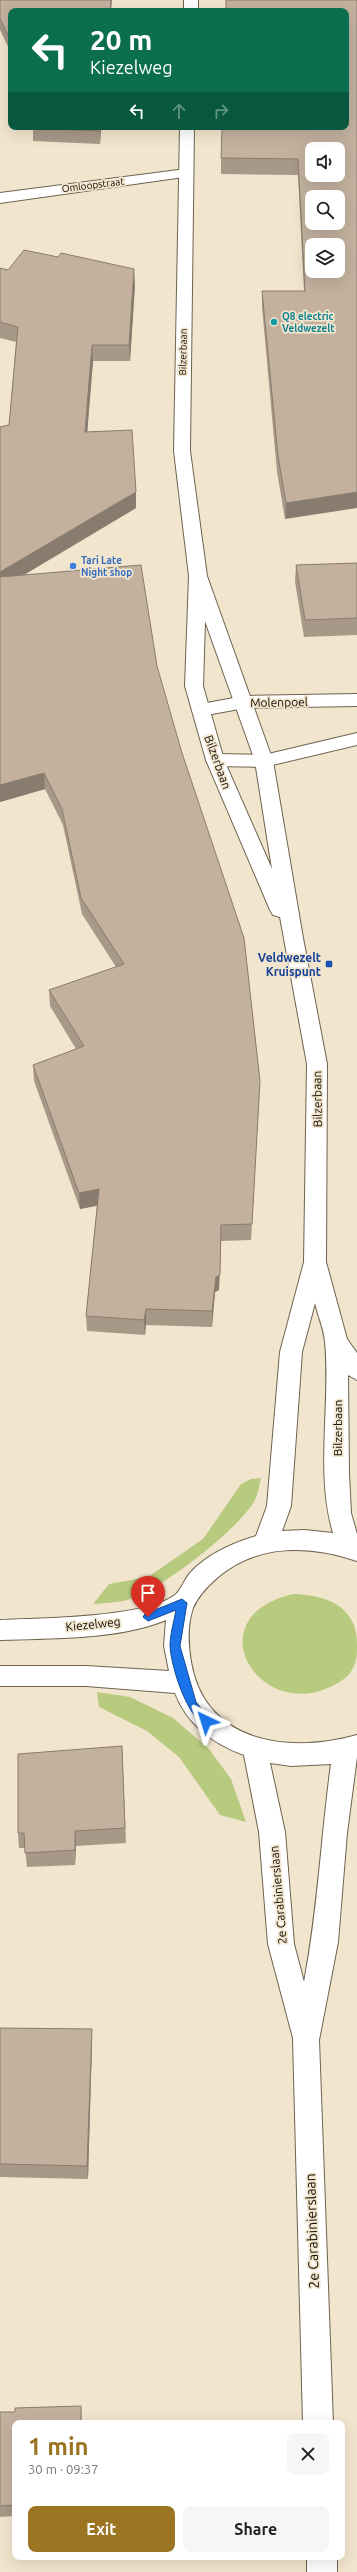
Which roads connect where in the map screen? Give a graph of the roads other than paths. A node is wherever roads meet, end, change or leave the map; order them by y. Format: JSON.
{"nodes":[{"id":1,"x":187,"y":130,"type":"edge"},
{"id":2,"x":186,"y":173,"type":"junction"},
{"id":3,"x":0,"y":198,"type":"edge"},
{"id":4,"x":198,"y":576,"type":"junction"},
{"id":5,"x":357,"y":700,"type":"edge"},
{"id":6,"x":245,"y":702,"type":"junction"},
{"id":7,"x":201,"y":710,"type":"junction"},
{"id":8,"x":357,"y":739,"type":"edge"},
{"id":9,"x":215,"y":760,"type":"junction"},
{"id":10,"x":264,"y":761,"type":"junction"},
{"id":11,"x":293,"y":938,"type":"junction"},
{"id":12,"x":316,"y":1262,"type":"junction"},
{"id":13,"x":336,"y":1341,"type":"junction"},
{"id":14,"x":357,"y":1371,"type":"edge"},
{"id":15,"x":266,"y":1541,"type":"junction"},
{"id":16,"x":353,"y":1549,"type":"edge"},
{"id":17,"x":182,"y":1603,"type":"junction"},
{"id":18,"x":0,"y":1630,"type":"edge"},
{"id":19,"x":0,"y":1676,"type":"edge"},
{"id":20,"x":184,"y":1683,"type":"junction"},
{"id":21,"x":255,"y":1749,"type":"junction"},
{"id":22,"x":351,"y":1749,"type":"edge"},
{"id":23,"x":306,"y":2040,"type":"junction"},
{"id":24,"x":318,"y":2420,"type":"edge"},
{"id":25,"x":322,"y":2560,"type":"edge"},
{"id":26,"x":322,"y":2572,"type":"edge"}],
"edges":[{"from":1,"to":2,"type":"main road","name":"Bilzerbaan"},
{"from":2,"to":3,"type":"main road","name":"Omloopstraat"},
{"from":2,"to":4,"type":"main road","name":"Bilzerbaan"},
{"from":4,"to":6,"type":"main road","name":"Bilzerbaan"},
{"from":4,"to":7,"type":"main road","name":"Bilzerbaan"},
{"from":5,"to":6,"type":"main road","name":"Molenpoel"},
{"from":6,"to":7,"type":"main road","name":"Molenpoel"},
{"from":6,"to":10,"type":"main road","name":"Bilzerbaan"},
{"from":7,"to":9,"type":"main road","name":"Bilzerbaan"},
{"from":8,"to":10,"type":"main road"},
{"from":9,"to":10,"type":"main road"},
{"from":9,"to":11,"type":"main road","name":"Bilzerbaan"},
{"from":10,"to":11,"type":"main road","name":"Bilzerbaan"},
{"from":11,"to":12,"type":"main road","name":"Bilzerbaan"},
{"from":12,"to":13,"type":"main road","name":"Bilzerbaan"},
{"from":12,"to":15,"type":"main road","name":"Bilzerbaan"},
{"from":13,"to":14,"type":"main road"},
{"from":13,"to":16,"type":"main road","name":"Bilzerbaan"},
{"from":15,"to":16,"type":"main road"},
{"from":15,"to":17,"type":"main road"},
{"from":17,"to":18,"type":"main road","name":"Kiezelweg"},
{"from":17,"to":20,"type":"main road"},
{"from":19,"to":20,"type":"main road"},
{"from":20,"to":21,"type":"main road"},
{"from":21,"to":22,"type":"main road"},
{"from":21,"to":23,"type":"main road","name":"2e Carabinierslaan"},
{"from":22,"to":23,"type":"main road","name":"2e Carabinierslaan"},
{"from":23,"to":24,"type":"main road","name":"2e Carabinierslaan"},
{"from":25,"to":26,"type":"main road"}]}
